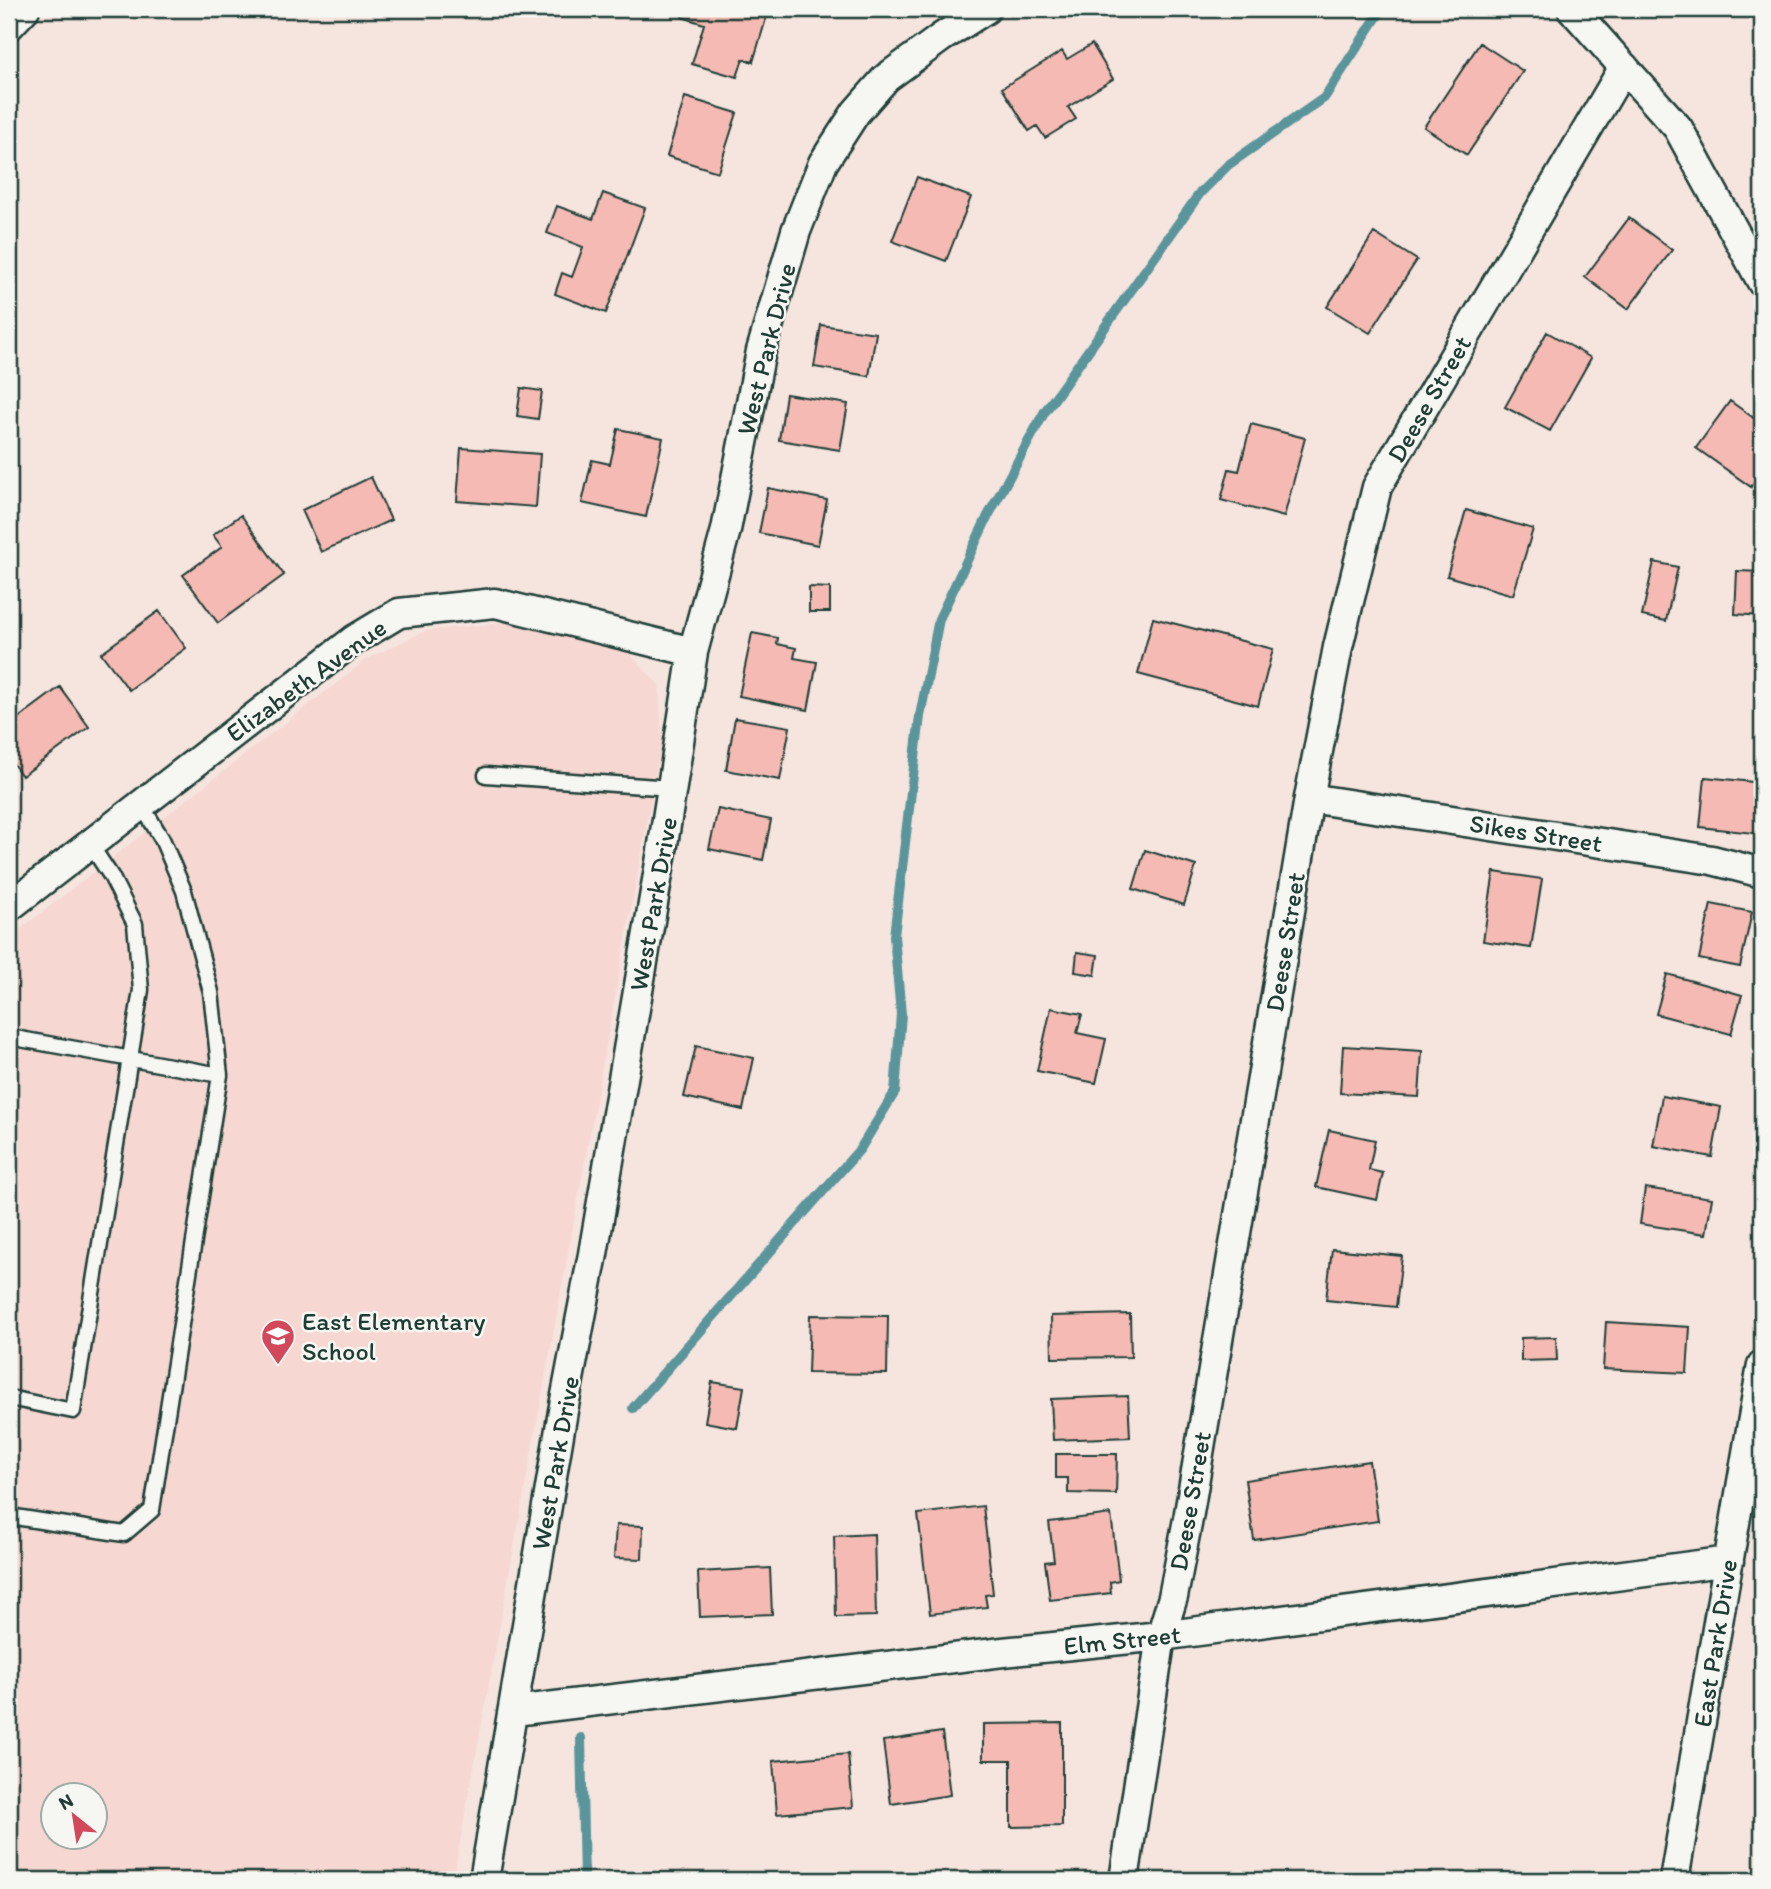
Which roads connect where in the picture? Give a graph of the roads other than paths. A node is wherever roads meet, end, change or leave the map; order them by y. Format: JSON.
{"nodes":[{"id":1,"x":25,"y":9,"type":"edge"},
{"id":2,"x":986,"y":9,"type":"edge"},
{"id":3,"x":1572,"y":9,"type":"edge"},
{"id":4,"x":9,"y":26,"type":"edge"},
{"id":5,"x":1624,"y":67,"type":"junction"},
{"id":6,"x":1762,"y":282,"type":"edge"},
{"id":7,"x":693,"y":652,"type":"junction"},
{"id":8,"x":486,"y":775,"type":"dead end"},
{"id":9,"x":672,"y":788,"type":"junction"},
{"id":10,"x":1309,"y":798,"type":"junction"},
{"id":11,"x":141,"y":804,"type":"junction"},
{"id":12,"x":90,"y":844,"type":"junction"},
{"id":13,"x":1762,"y":873,"type":"edge"},
{"id":14,"x":9,"y":907,"type":"edge"},
{"id":15,"x":9,"y":1037,"type":"edge"},
{"id":16,"x":132,"y":1058,"type":"junction"},
{"id":17,"x":220,"y":1075,"type":"junction"},
{"id":18,"x":1762,"y":1364,"type":"edge"},
{"id":19,"x":9,"y":1398,"type":"edge"},
{"id":20,"x":9,"y":1516,"type":"edge"},
{"id":21,"x":1729,"y":1561,"type":"junction"},
{"id":22,"x":1161,"y":1636,"type":"junction"},
{"id":23,"x":514,"y":1711,"type":"junction"},
{"id":24,"x":484,"y":1880,"type":"edge"},
{"id":25,"x":1124,"y":1880,"type":"edge"},
{"id":26,"x":1674,"y":1880,"type":"edge"}],
"edges":[{"from":1,"to":4,"type":"street"},
{"from":2,"to":7,"type":"street","name":"West Park Drive"},
{"from":3,"to":5,"type":"street"},
{"from":5,"to":6,"type":"street"},
{"from":5,"to":10,"type":"street","name":"Deese Street"},
{"from":7,"to":9,"type":"street","name":"West Park Drive"},
{"from":7,"to":11,"type":"street","name":"Elizabeth Avenue"},
{"from":8,"to":9,"type":"lane"},
{"from":9,"to":23,"type":"street","name":"West Park Drive"},
{"from":10,"to":13,"type":"street","name":"Sikes Street"},
{"from":10,"to":22,"type":"street","name":"Deese Street"},
{"from":11,"to":12,"type":"street","name":"Elizabeth Avenue"},
{"from":11,"to":17,"type":"lane"},
{"from":12,"to":14,"type":"street","name":"Elizabeth Avenue"},
{"from":12,"to":16,"type":"lane"},
{"from":15,"to":16,"type":"lane"},
{"from":16,"to":17,"type":"lane"},
{"from":16,"to":19,"type":"lane"},
{"from":17,"to":20,"type":"lane"},
{"from":18,"to":21,"type":"street","name":"East Park Drive"},
{"from":21,"to":22,"type":"street","name":"Elm Street"},
{"from":21,"to":26,"type":"street","name":"East Park Drive"},
{"from":22,"to":23,"type":"street","name":"Elm Street"},
{"from":22,"to":25,"type":"street","name":"Deese Street"},
{"from":23,"to":24,"type":"street","name":"West Park Drive"}]}
